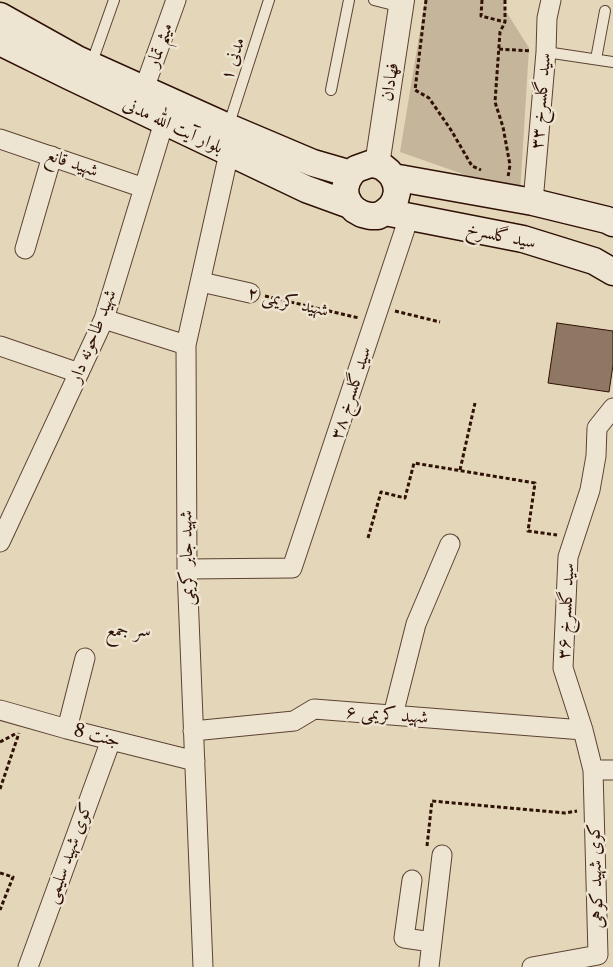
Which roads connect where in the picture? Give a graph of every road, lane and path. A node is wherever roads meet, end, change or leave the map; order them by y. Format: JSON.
{"nodes":[{"id":1,"x":114,"y":0,"type":"edge"},
{"id":2,"x":176,"y":0,"type":"edge"},
{"id":3,"x":269,"y":0,"type":"edge"},
{"id":4,"x":349,"y":0,"type":"edge"},
{"id":5,"x":374,"y":0,"type":"edge"},
{"id":6,"x":426,"y":0,"type":"edge"},
{"id":7,"x":482,"y":0,"type":"edge"},
{"id":8,"x":505,"y":0,"type":"edge"},
{"id":9,"x":551,"y":0,"type":"edge"},
{"id":10,"x":402,"y":4,"type":"edge"},
{"id":11,"x":605,"y":11,"type":"dead end"},
{"id":12,"x":0,"y":16,"type":"edge"},
{"id":13,"x":504,"y":22,"type":"junction"},
{"id":14,"x":0,"y":42,"type":"edge"},
{"id":15,"x":499,"y":49,"type":"junction"},
{"id":16,"x":546,"y":52,"type":"junction"},
{"id":17,"x":596,"y":59,"type":"junction"},
{"id":18,"x":613,"y":62,"type":"edge"},
{"id":19,"x":91,"y":66,"type":"junction"},
{"id":20,"x":144,"y":89,"type":"junction"},
{"id":21,"x":331,"y":90,"type":"dead end"},
{"id":22,"x":164,"y":122,"type":"junction"},
{"id":23,"x":228,"y":127,"type":"junction"},
{"id":24,"x":0,"y":138,"type":"edge"},
{"id":25,"x":229,"y":153,"type":"junction"},
{"id":26,"x":52,"y":156,"type":"junction"},
{"id":27,"x":313,"y":163,"type":"junction"},
{"id":28,"x":385,"y":171,"type":"junction"},
{"id":29,"x":485,"y":172,"type":"dead end"},
{"id":30,"x":351,"y":174,"type":"junction"},
{"id":31,"x":449,"y":187,"type":"junction"},
{"id":32,"x":144,"y":188,"type":"junction"},
{"id":33,"x":306,"y":190,"type":"junction"},
{"id":34,"x":504,"y":197,"type":"junction"},
{"id":35,"x":533,"y":202,"type":"junction"},
{"id":36,"x":350,"y":205,"type":"junction"},
{"id":37,"x":397,"y":215,"type":"junction"},
{"id":38,"x":441,"y":223,"type":"junction"},
{"id":39,"x":613,"y":223,"type":"edge"},
{"id":40,"x":25,"y":249,"type":"dead end"},
{"id":41,"x":613,"y":272,"type":"edge"},
{"id":42,"x":201,"y":282,"type":"junction"},
{"id":43,"x":250,"y":293,"type":"joint"},
{"id":44,"x":377,"y":315,"type":"junction"},
{"id":45,"x":104,"y":319,"type":"junction"},
{"id":46,"x":440,"y":322,"type":"dead end"},
{"id":47,"x":186,"y":345,"type":"junction"},
{"id":48,"x":0,"y":346,"type":"edge"},
{"id":49,"x":79,"y":372,"type":"junction"},
{"id":50,"x":475,"y":403,"type":"dead end"},
{"id":51,"x":613,"y":408,"type":"edge"},
{"id":52,"x":604,"y":456,"type":"edge"},
{"id":53,"x":460,"y":470,"type":"junction"},
{"id":54,"x":368,"y":538,"type":"dead end"},
{"id":55,"x":574,"y":538,"type":"junction"},
{"id":56,"x":0,"y":542,"type":"edge"},
{"id":57,"x":450,"y":544,"type":"dead end"},
{"id":58,"x":186,"y":569,"type":"junction"},
{"id":59,"x":84,"y":658,"type":"dead end"},
{"id":60,"x":0,"y":710,"type":"edge"},
{"id":61,"x":393,"y":715,"type":"junction"},
{"id":62,"x":66,"y":729,"type":"junction"},
{"id":63,"x":194,"y":730,"type":"junction"},
{"id":64,"x":583,"y":730,"type":"junction"},
{"id":65,"x":110,"y":740,"type":"junction"},
{"id":66,"x":0,"y":742,"type":"edge"},
{"id":67,"x":195,"y":761,"type":"junction"},
{"id":68,"x":593,"y":770,"type":"junction"},
{"id":69,"x":613,"y":770,"type":"edge"},
{"id":70,"x":0,"y":789,"type":"edge"},
{"id":71,"x":594,"y":807,"type":"junction"},
{"id":72,"x":442,"y":854,"type":"joint"},
{"id":73,"x":0,"y":873,"type":"edge"},
{"id":74,"x":412,"y":880,"type":"dead end"},
{"id":75,"x":0,"y":910,"type":"edge"},
{"id":76,"x":432,"y":942,"type":"junction"},
{"id":77,"x":28,"y":967,"type":"edge"},
{"id":78,"x":203,"y":967,"type":"edge"},
{"id":79,"x":429,"y":967,"type":"edge"},
{"id":80,"x":532,"y":967,"type":"edge"}],
"edges":[{"from":1,"to":19,"type":"lane"},
{"from":2,"to":20,"type":"street","name":"میثم تمار"},
{"from":3,"to":23,"type":"lane","name":"مدنی ۱"},
{"from":4,"to":21,"type":"lane"},
{"from":5,"to":10,"type":"lane"},
{"from":6,"to":29,"type":"path"},
{"from":7,"to":13,"type":"path"},
{"from":8,"to":13,"type":"path"},
{"from":9,"to":16,"type":"street","name":"سید گلسرخ ۳۳"},
{"from":10,"to":28,"type":"street","name":"فهادان"},
{"from":11,"to":17,"type":"lane"},
{"from":12,"to":19,"type":"main road","name":"بلوار آیت الله مدنی"},
{"from":13,"to":15,"type":"path"},
{"from":14,"to":22,"type":"main road","name":"بلوار آیت الله مدنی"},
{"from":15,"to":16,"type":"path"},
{"from":15,"to":34,"type":"path"},
{"from":16,"to":17,"type":"lane"},
{"from":16,"to":35,"type":"street","name":"سید گلسرخ ۳۳"},
{"from":17,"to":18,"type":"lane"},
{"from":19,"to":20,"type":"main road","name":"بلوار آیت الله مدنی"},
{"from":20,"to":23,"type":"main road","name":"بلوار آیت الله مدنی"},
{"from":22,"to":25,"type":"main road","name":"بلوار آیت الله مدنی"},
{"from":22,"to":32,"type":"street","name":"شهيد طاحونه دار"},
{"from":23,"to":27,"type":"main road","name":"بلوار آیت الله مدنی"},
{"from":24,"to":26,"type":"street","name":"شهید قانع"},
{"from":25,"to":33,"type":"main road","name":"بلوار آیت الله مدنی"},
{"from":25,"to":42,"type":"street","name":"شهید جابر کریمی"},
{"from":26,"to":32,"type":"street","name":"شهید قانع"},
{"from":26,"to":40,"type":"street"},
{"from":27,"to":30,"type":"main road","name":"بلوار آیت الله مدنی"},
{"from":27,"to":33,"type":"main road"},
{"from":28,"to":30,"type":"main road"},
{"from":28,"to":31,"type":"main road"},
{"from":28,"to":37,"type":"main road"},
{"from":30,"to":36,"type":"main road"},
{"from":31,"to":34,"type":"main road"},
{"from":31,"to":38,"type":"main road"},
{"from":32,"to":45,"type":"street","name":"شهيد طاحونه دار"},
{"from":33,"to":36,"type":"main road","name":"بلوار آیت الله مدنی"},
{"from":34,"to":35,"type":"main road"},
{"from":35,"to":39,"type":"main road"},
{"from":36,"to":37,"type":"main road"},
{"from":37,"to":38,"type":"main road","name":"سید گلسرخ"},
{"from":37,"to":44,"type":"street","name":"سید گلسرخ ۳۸"},
{"from":38,"to":41,"type":"main road","name":"سید گلسرخ"},
{"from":42,"to":43,"type":"street","name":"شهید کریمی ۲"},
{"from":42,"to":47,"type":"street","name":"شهید جابر کریمی"},
{"from":43,"to":44,"type":"path","name":"شهید کریمی ۲"},
{"from":44,"to":46,"type":"path","name":"شهید کریمی ۲"},
{"from":44,"to":58,"type":"street","name":"سید گلسرخ ۳۸"},
{"from":45,"to":47,"type":"street"},
{"from":45,"to":49,"type":"street","name":"شهيد طاحونه دار"},
{"from":47,"to":58,"type":"street","name":"شهید جابر کریمی"},
{"from":48,"to":49,"type":"street"},
{"from":49,"to":56,"type":"street","name":"شهيد طاحونه دار"},
{"from":50,"to":53,"type":"path"},
{"from":51,"to":52,"type":"street","name":"سید گلسرخ ۳۶"},
{"from":52,"to":55,"type":"street","name":"سید گلسرخ ۳۶"},
{"from":53,"to":54,"type":"path"},
{"from":53,"to":55,"type":"path"},
{"from":55,"to":64,"type":"street","name":"سید گلسرخ ۳۶"},
{"from":57,"to":61,"type":"street"},
{"from":58,"to":63,"type":"street","name":"شهید جابر کریمی"},
{"from":59,"to":62,"type":"street"},
{"from":60,"to":62,"type":"street","name":"جنت 8"},
{"from":61,"to":63,"type":"street","name":"شهید کریمی ۶"},
{"from":61,"to":64,"type":"street","name":"شهید کریمی ۶"},
{"from":62,"to":65,"type":"street","name":"جنت 8"},
{"from":63,"to":67,"type":"street","name":"شهید جابر کریمی"},
{"from":64,"to":68,"type":"street","name":"کوی شهید کوهی"},
{"from":65,"to":67,"type":"street","name":"جنت 8"},
{"from":65,"to":77,"type":"street","name":"کوی شهید سلیمی"},
{"from":66,"to":70,"type":"path"},
{"from":67,"to":78,"type":"street","name":"شهید جابر کریمی"},
{"from":68,"to":69,"type":"street"},
{"from":68,"to":71,"type":"street","name":"کوی شهید کوهی"},
{"from":71,"to":72,"type":"path"},
{"from":71,"to":80,"type":"street","name":"کوی شهید کوهی"},
{"from":72,"to":76,"type":"street"},
{"from":73,"to":75,"type":"path"},
{"from":74,"to":76,"type":"street"},
{"from":76,"to":79,"type":"street"}]}
